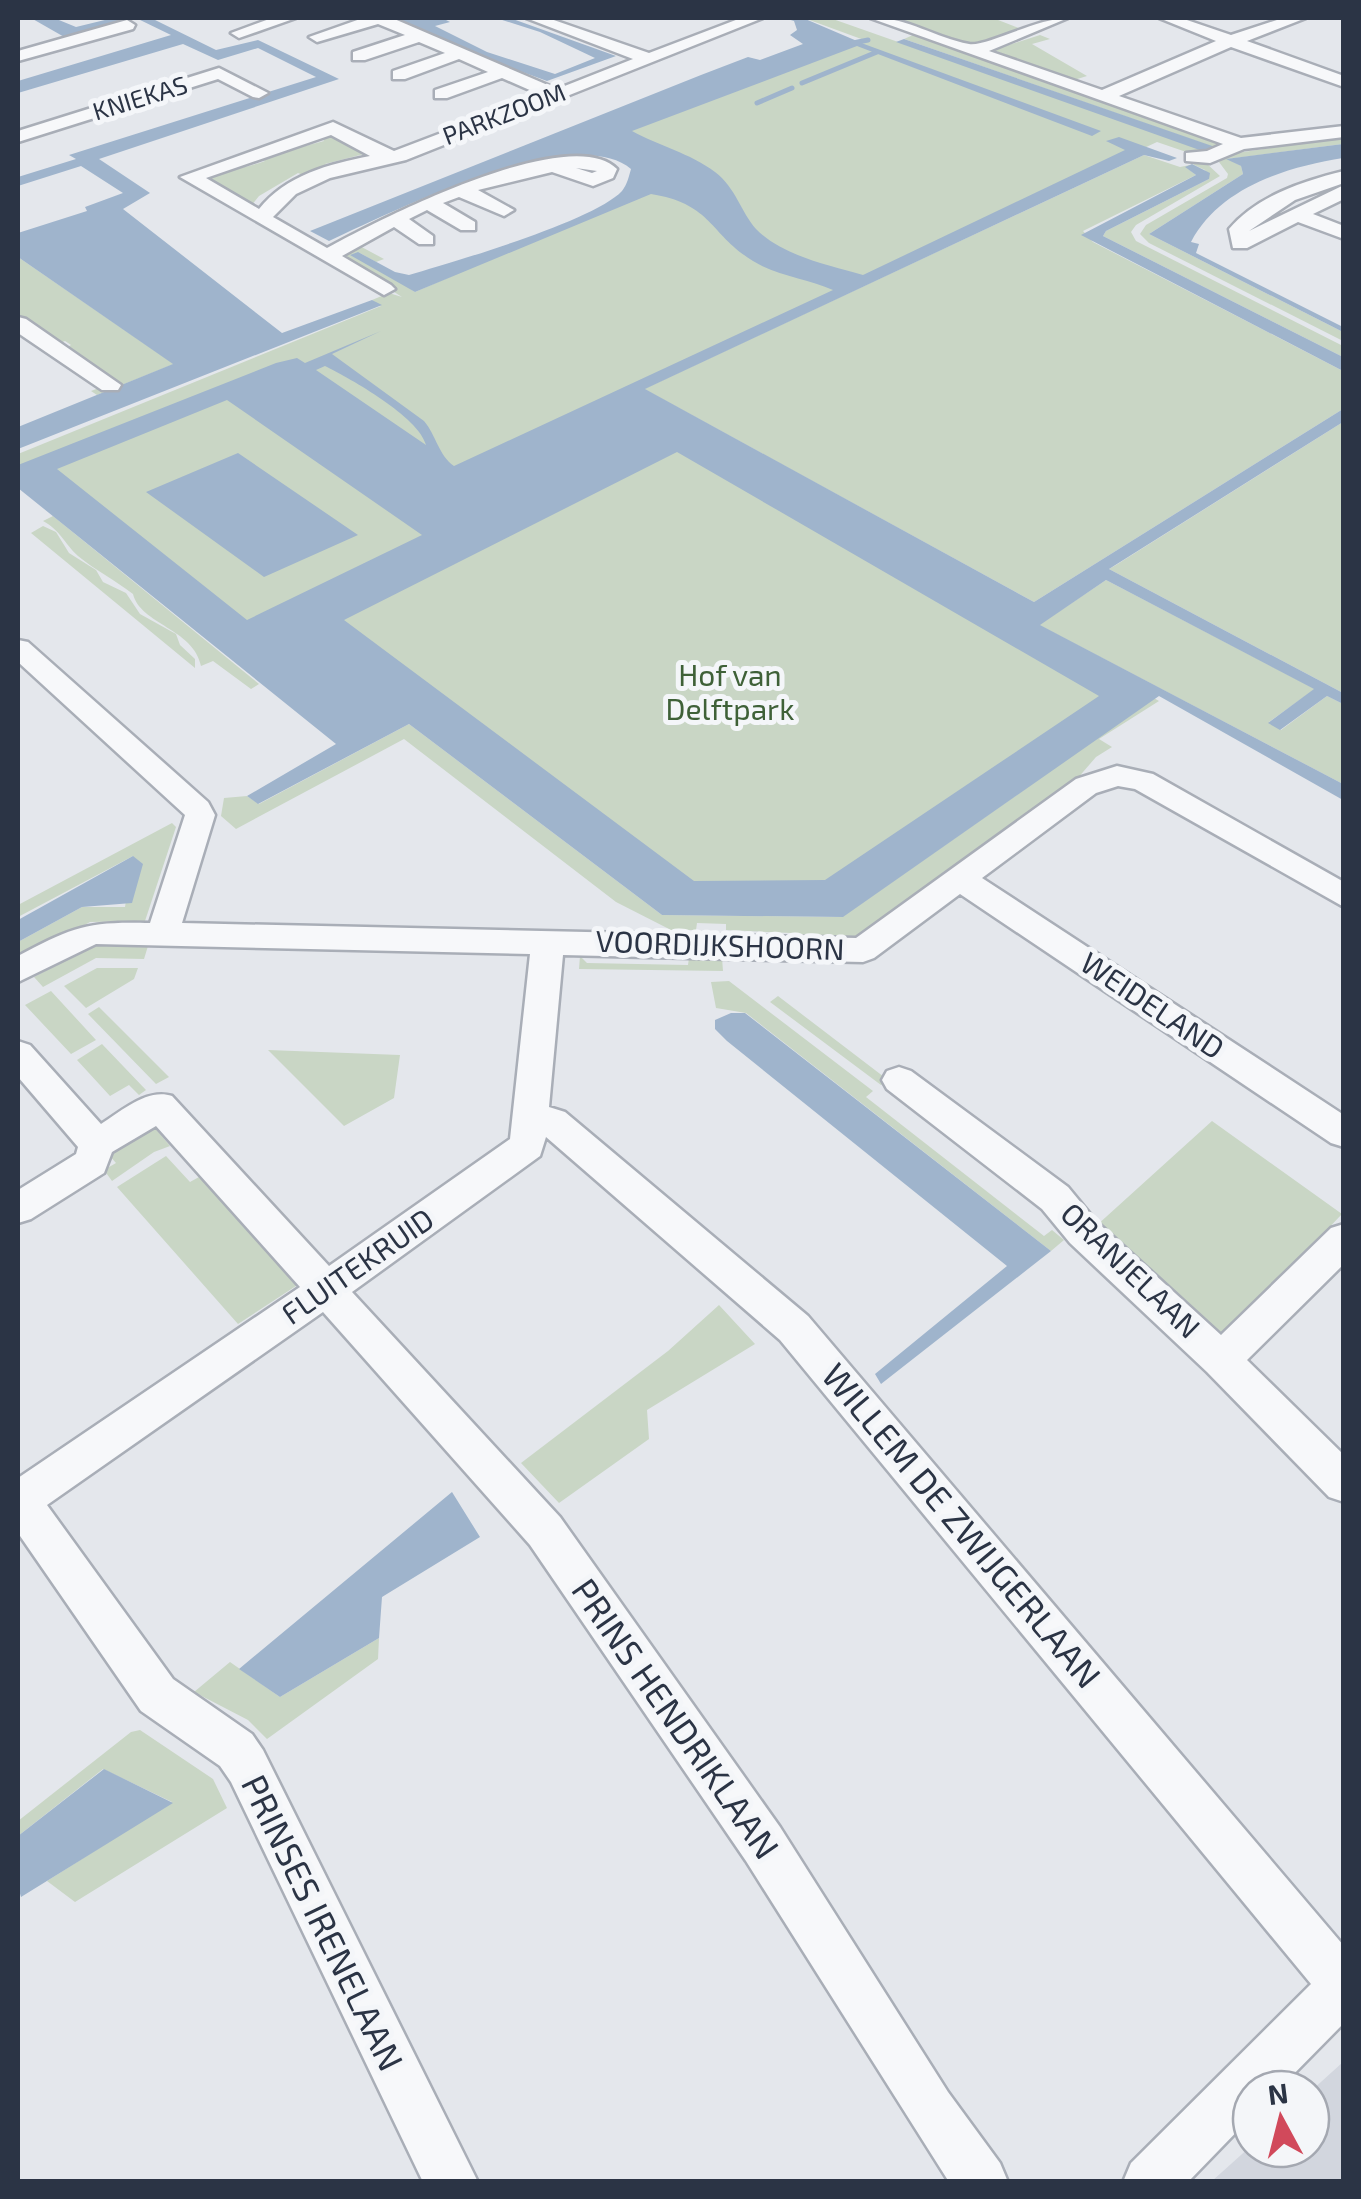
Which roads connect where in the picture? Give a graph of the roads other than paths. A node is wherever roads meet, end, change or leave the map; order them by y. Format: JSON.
{"nodes":[{"id":1,"x":288,"y":18,"type":"edge"},
{"id":2,"x":379,"y":18,"type":"edge"},
{"id":3,"x":534,"y":18,"type":"edge"},
{"id":4,"x":704,"y":18,"type":"edge"},
{"id":5,"x":755,"y":18,"type":"edge"},
{"id":6,"x":878,"y":18,"type":"edge"},
{"id":7,"x":1006,"y":18,"type":"edge"},
{"id":8,"x":1060,"y":18,"type":"edge"},
{"id":9,"x":1167,"y":18,"type":"edge"},
{"id":10,"x":1298,"y":18,"type":"edge"},
{"id":11,"x":127,"y":25,"type":"dead end"},
{"id":12,"x":731,"y":26,"type":"junction"},
{"id":13,"x":1034,"y":28,"type":"junction"},
{"id":14,"x":30,"y":31,"type":"dead end"},
{"id":15,"x":239,"y":32,"type":"dead end"},
{"id":16,"x":419,"y":36,"type":"junction"},
{"id":17,"x":317,"y":37,"type":"dead end"},
{"id":18,"x":1231,"y":41,"type":"junction"},
{"id":19,"x":56,"y":45,"type":"junction"},
{"id":20,"x":974,"y":51,"type":"junction"},
{"id":21,"x":460,"y":53,"type":"junction"},
{"id":22,"x":18,"y":56,"type":"edge"},
{"id":23,"x":359,"y":56,"type":"dead end"},
{"id":24,"x":649,"y":58,"type":"junction"},
{"id":25,"x":503,"y":72,"type":"junction"},
{"id":26,"x":399,"y":74,"type":"dead end"},
{"id":27,"x":1344,"y":82,"type":"edge"},
{"id":28,"x":259,"y":93,"type":"dead end"},
{"id":29,"x":441,"y":94,"type":"dead end"},
{"id":30,"x":556,"y":95,"type":"junction"},
{"id":31,"x":1104,"y":96,"type":"junction"},
{"id":32,"x":1344,"y":131,"type":"edge"},
{"id":33,"x":18,"y":137,"type":"edge"},
{"id":34,"x":1240,"y":144,"type":"junction"},
{"id":35,"x":1193,"y":157,"type":"dead end"},
{"id":36,"x":387,"y":158,"type":"junction"},
{"id":37,"x":553,"y":166,"type":"dead end"},
{"id":38,"x":1344,"y":177,"type":"edge"},
{"id":39,"x":499,"y":179,"type":"junction"},
{"id":40,"x":461,"y":190,"type":"junction"},
{"id":41,"x":527,"y":190,"type":"dead end"},
{"id":42,"x":1344,"y":191,"type":"edge"},
{"id":43,"x":428,"y":203,"type":"junction"},
{"id":44,"x":504,"y":210,"type":"dead end"},
{"id":45,"x":1296,"y":215,"type":"junction"},
{"id":46,"x":262,"y":218,"type":"junction"},
{"id":47,"x":396,"y":219,"type":"junction"},
{"id":48,"x":468,"y":226,"type":"dead end"},
{"id":49,"x":1344,"y":233,"type":"edge"},
{"id":50,"x":361,"y":238,"type":"junction"},
{"id":51,"x":426,"y":240,"type":"dead end"},
{"id":52,"x":329,"y":255,"type":"junction"},
{"id":53,"x":387,"y":256,"type":"dead end"},
{"id":54,"x":384,"y":289,"type":"dead end"},
{"id":55,"x":18,"y":324,"type":"edge"},
{"id":56,"x":110,"y":385,"type":"dead end"},
{"id":57,"x":18,"y":648,"type":"edge"},
{"id":58,"x":960,"y":879,"type":"junction"},
{"id":59,"x":1344,"y":896,"type":"edge"},
{"id":60,"x":163,"y":933,"type":"junction"},
{"id":61,"x":548,"y":942,"type":"junction"},
{"id":62,"x":18,"y":970,"type":"edge"},
{"id":63,"x":18,"y":1054,"type":"edge"},
{"id":64,"x":899,"y":1080,"type":"dead end"},
{"id":65,"x":532,"y":1117,"type":"junction"},
{"id":66,"x":1344,"y":1133,"type":"edge"},
{"id":67,"x":94,"y":1154,"type":"junction"},
{"id":68,"x":18,"y":1208,"type":"edge"},
{"id":69,"x":1344,"y":1238,"type":"edge"},
{"id":70,"x":328,"y":1288,"type":"junction"},
{"id":71,"x":1221,"y":1360,"type":"junction"},
{"id":72,"x":1344,"y":1483,"type":"edge"},
{"id":73,"x":18,"y":1500,"type":"edge"},
{"id":74,"x":1344,"y":1986,"type":"edge"},
{"id":75,"x":452,"y":2182,"type":"edge"},
{"id":76,"x":981,"y":2182,"type":"edge"},
{"id":77,"x":1150,"y":2182,"type":"edge"}],
"edges":[{"from":1,"to":15,"type":"street"},
{"from":2,"to":16,"type":"street"},
{"from":2,"to":17,"type":"street"},
{"from":3,"to":24,"type":"street"},
{"from":4,"to":12,"type":"street"},
{"from":5,"to":12,"type":"street","name":"PARKZOOM"},
{"from":6,"to":20,"type":"street"},
{"from":7,"to":13,"type":"street"},
{"from":8,"to":13,"type":"street"},
{"from":9,"to":18,"type":"street"},
{"from":10,"to":18,"type":"street"},
{"from":11,"to":19,"type":"street"},
{"from":12,"to":24,"type":"street","name":"PARKZOOM"},
{"from":13,"to":20,"type":"street"},
{"from":14,"to":19,"type":"street"},
{"from":16,"to":21,"type":"street"},
{"from":16,"to":23,"type":"street"},
{"from":18,"to":27,"type":"street"},
{"from":18,"to":31,"type":"street"},
{"from":19,"to":22,"type":"street"},
{"from":20,"to":31,"type":"street"},
{"from":21,"to":25,"type":"street"},
{"from":21,"to":26,"type":"street"},
{"from":24,"to":30,"type":"street","name":"PARKZOOM"},
{"from":25,"to":29,"type":"street"},
{"from":25,"to":30,"type":"street"},
{"from":28,"to":33,"type":"street","name":"KNIEKAS"},
{"from":30,"to":36,"type":"street","name":"PARKZOOM"},
{"from":31,"to":34,"type":"street"},
{"from":32,"to":34,"type":"street"},
{"from":34,"to":35,"type":"street"},
{"from":36,"to":46,"type":"street","name":"PARKZOOM"},
{"from":36,"to":46,"type":"street"},
{"from":37,"to":39,"type":"street"},
{"from":38,"to":45,"type":"street"},
{"from":39,"to":40,"type":"street"},
{"from":39,"to":41,"type":"street"},
{"from":40,"to":43,"type":"street"},
{"from":40,"to":44,"type":"street"},
{"from":42,"to":45,"type":"street"},
{"from":43,"to":47,"type":"street"},
{"from":43,"to":48,"type":"street"},
{"from":45,"to":49,"type":"street"},
{"from":46,"to":52,"type":"street"},
{"from":47,"to":50,"type":"street"},
{"from":47,"to":51,"type":"street"},
{"from":50,"to":52,"type":"street"},
{"from":50,"to":53,"type":"street"},
{"from":52,"to":54,"type":"street"},
{"from":55,"to":56,"type":"street"},
{"from":57,"to":60,"type":"street"},
{"from":58,"to":59,"type":"street","name":"VOORDIJKSHOORN"},
{"from":58,"to":61,"type":"street","name":"VOORDIJKSHOORN"},
{"from":58,"to":66,"type":"street","name":"WEIDELAND"},
{"from":60,"to":61,"type":"street","name":"VOORDIJKSHOORN"},
{"from":60,"to":62,"type":"street","name":"VOORDIJKSHOORN"},
{"from":61,"to":65,"type":"street","name":"FLUITEKRUID"},
{"from":63,"to":67,"type":"street"},
{"from":64,"to":71,"type":"street","name":"ORANJELAAN"},
{"from":65,"to":70,"type":"street","name":"FLUITEKRUID"},
{"from":65,"to":74,"type":"street","name":"WILLEM DE ZWIJGERLAAN"},
{"from":67,"to":68,"type":"street"},
{"from":67,"to":70,"type":"street","name":"PRINS HENDRIKLAAN"},
{"from":69,"to":71,"type":"street"},
{"from":70,"to":73,"type":"street","name":"FLUITEKRUID"},
{"from":70,"to":76,"type":"street","name":"PRINS HENDRIKLAAN"},
{"from":71,"to":72,"type":"street","name":"ORANJELAAN"},
{"from":73,"to":75,"type":"street","name":"PRINSES IRENELAAN"},
{"from":74,"to":77,"type":"street"}]}
